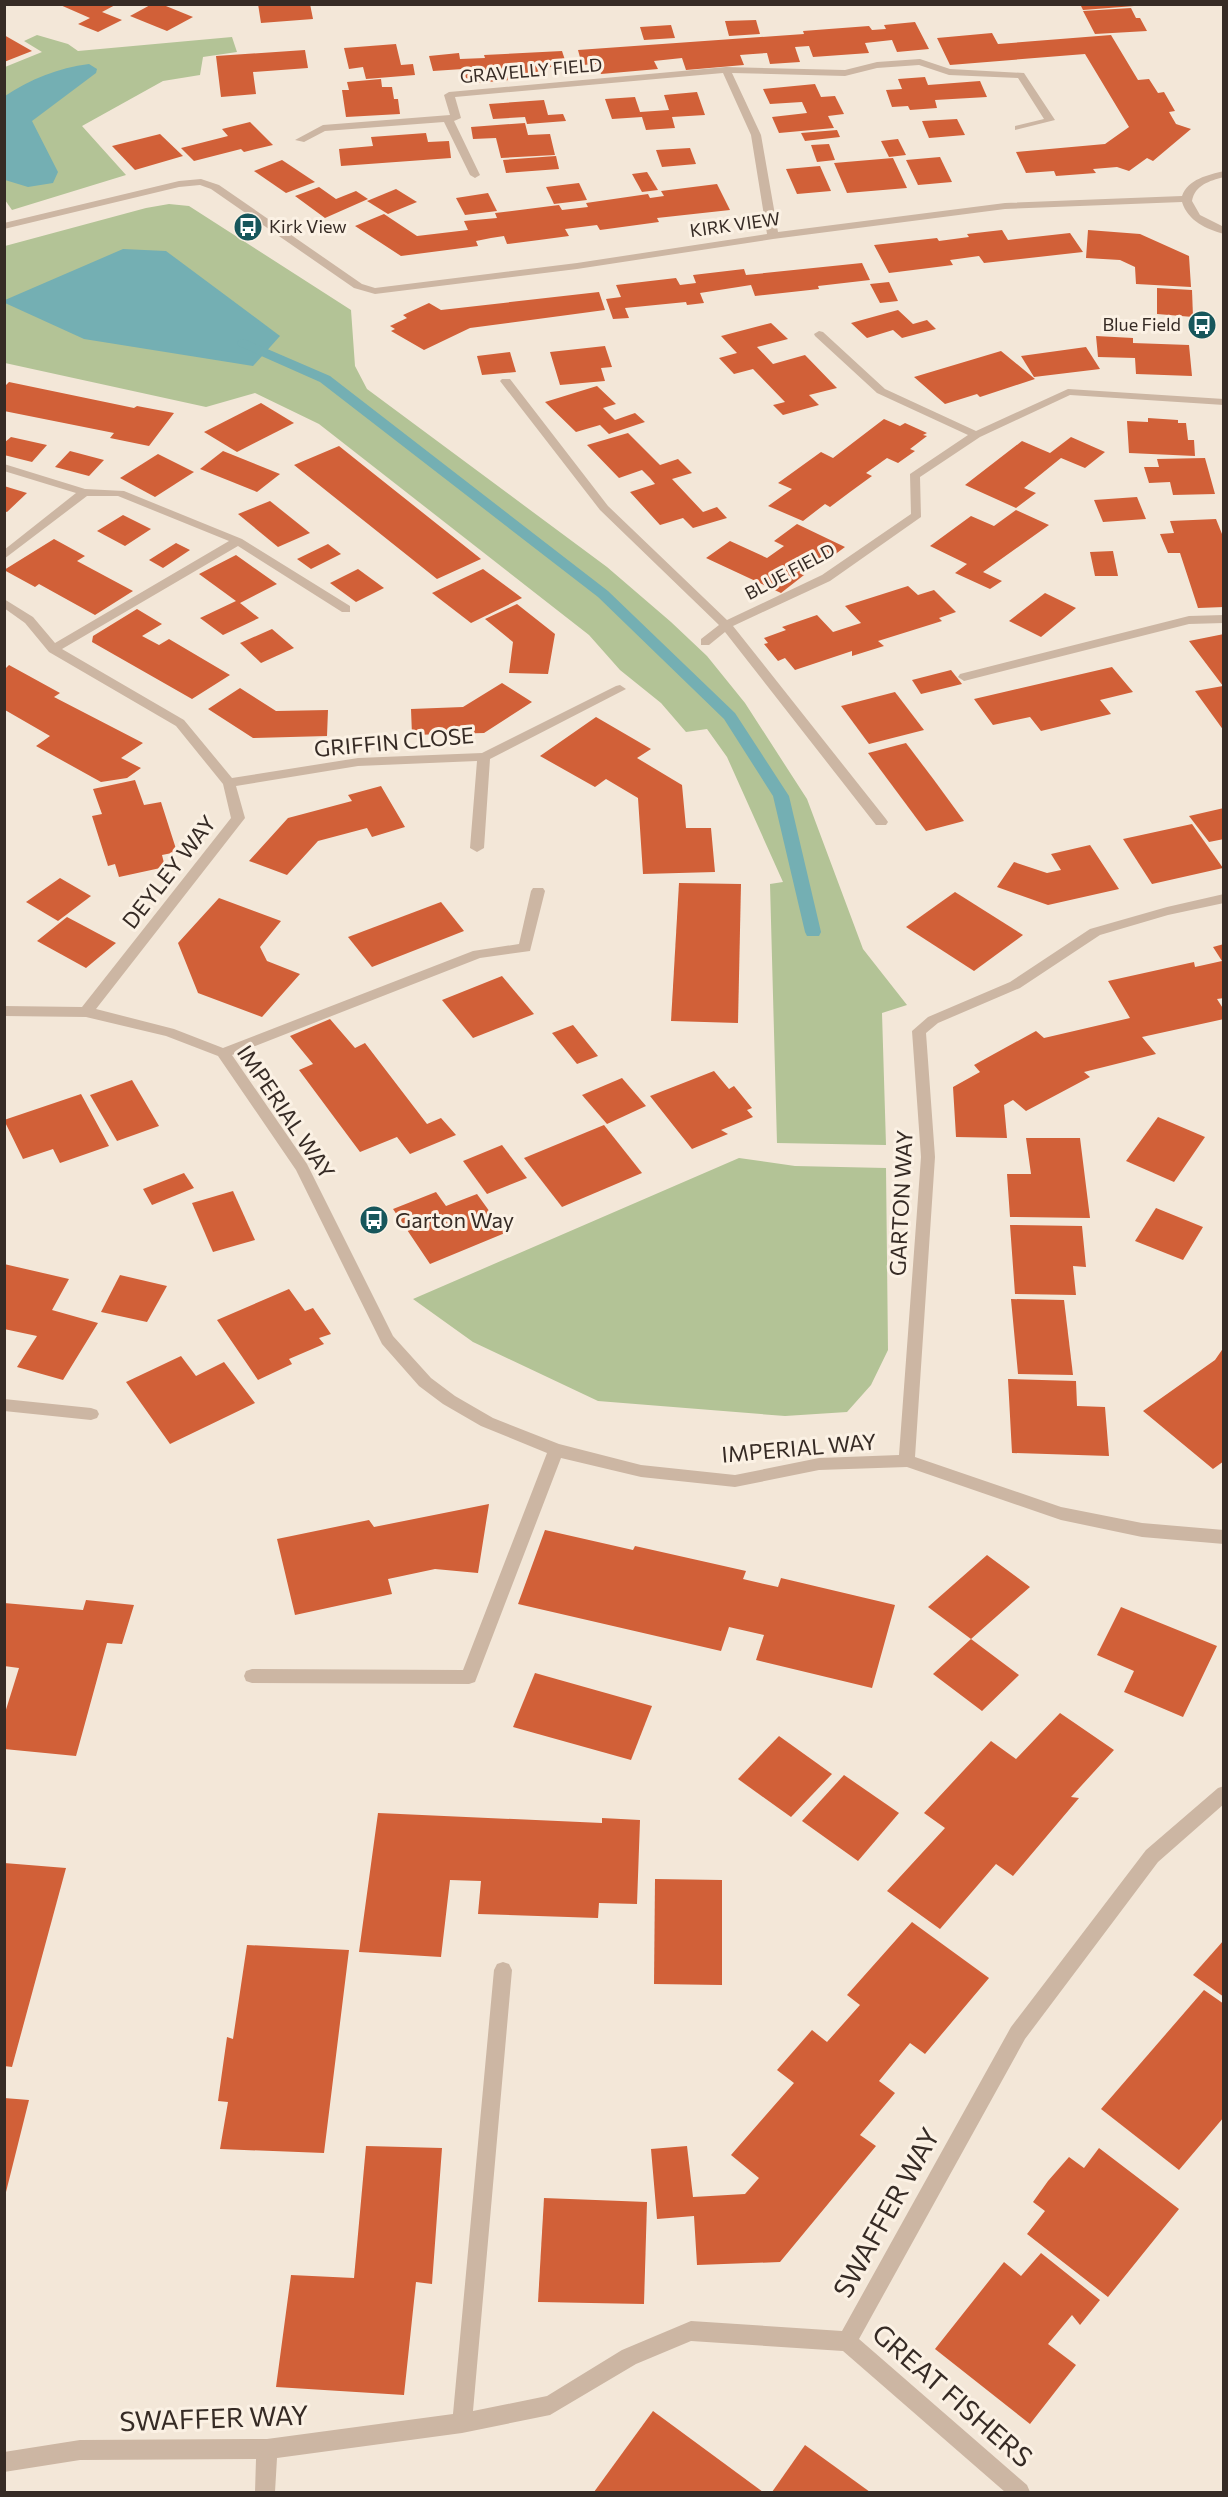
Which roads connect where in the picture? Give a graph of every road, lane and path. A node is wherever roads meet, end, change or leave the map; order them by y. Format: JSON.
{"nodes":[{"id":1,"x":726,"y":70,"type":"junction"},
{"id":2,"x":448,"y":119,"type":"junction"},
{"id":3,"x":1017,"y":128,"type":"dead end"},
{"id":4,"x":300,"y":140,"type":"dead end"},
{"id":5,"x":1224,"y":174,"type":"edge"},
{"id":6,"x":475,"y":176,"type":"dead end"},
{"id":7,"x":1185,"y":199,"type":"junction"},
{"id":8,"x":4,"y":226,"type":"edge"},
{"id":9,"x":1224,"y":231,"type":"edge"},
{"id":10,"x":773,"y":236,"type":"junction"},
{"id":11,"x":819,"y":334,"type":"dead end"},
{"id":12,"x":506,"y":381,"type":"dead end"},
{"id":13,"x":1224,"y":402,"type":"edge"},
{"id":14,"x":976,"y":435,"type":"junction"},
{"id":15,"x":4,"y":467,"type":"edge"},
{"id":16,"x":84,"y":492,"type":"junction"},
{"id":17,"x":238,"y":541,"type":"junction"},
{"id":18,"x":4,"y":556,"type":"edge"},
{"id":19,"x":4,"y":602,"type":"edge"},
{"id":20,"x":346,"y":609,"type":"dead end"},
{"id":21,"x":1224,"y":619,"type":"edge"},
{"id":22,"x":726,"y":625,"type":"junction"},
{"id":23,"x":705,"y":642,"type":"dead end"},
{"id":24,"x":53,"y":649,"type":"junction"},
{"id":25,"x":964,"y":676,"type":"dead end"},
{"id":26,"x":620,"y":689,"type":"dead end"},
{"id":27,"x":484,"y":757,"type":"junction"},
{"id":28,"x":229,"y":783,"type":"junction"},
{"id":29,"x":881,"y":822,"type":"dead end"},
{"id":30,"x":477,"y":848,"type":"dead end"},
{"id":31,"x":538,"y":891,"type":"dead end"},
{"id":32,"x":1224,"y":898,"type":"edge"},
{"id":33,"x":4,"y":1011,"type":"edge"},
{"id":34,"x":86,"y":1012,"type":"junction"},
{"id":35,"x":223,"y":1053,"type":"junction"},
{"id":36,"x":4,"y":1405,"type":"edge"},
{"id":37,"x":91,"y":1414,"type":"dead end"},
{"id":38,"x":556,"y":1450,"type":"junction"},
{"id":39,"x":907,"y":1461,"type":"junction"},
{"id":40,"x":1224,"y":1537,"type":"edge"},
{"id":41,"x":252,"y":1676,"type":"dead end"},
{"id":42,"x":1224,"y":1793,"type":"edge"},
{"id":43,"x":503,"y":1970,"type":"dead end"},
{"id":44,"x":847,"y":2341,"type":"junction"},
{"id":45,"x":462,"y":2423,"type":"junction"},
{"id":46,"x":267,"y":2449,"type":"junction"},
{"id":47,"x":4,"y":2462,"type":"edge"},
{"id":48,"x":265,"y":2493,"type":"edge"},
{"id":49,"x":1020,"y":2493,"type":"edge"}],
"edges":[{"from":1,"to":2,"type":"street","name":"GRAVELLY FIELD"},
{"from":1,"to":3,"type":"street","name":"GRAVELLY FIELD"},
{"from":1,"to":10,"type":"street"},
{"from":2,"to":4,"type":"street","name":"GRAVELLY FIELD"},
{"from":2,"to":6,"type":"street"},
{"from":5,"to":7,"type":"street"},
{"from":7,"to":9,"type":"street"},
{"from":7,"to":10,"type":"street","name":"KIRK VIEW"},
{"from":8,"to":10,"type":"street","name":"KIRK VIEW"},
{"from":11,"to":14,"type":"street"},
{"from":12,"to":22,"type":"street"},
{"from":13,"to":14,"type":"street","name":"BLUE FIELD"},
{"from":14,"to":22,"type":"street","name":"BLUE FIELD"},
{"from":15,"to":16,"type":"street"},
{"from":16,"to":17,"type":"street"},
{"from":16,"to":18,"type":"street"},
{"from":17,"to":20,"type":"street"},
{"from":17,"to":24,"type":"street"},
{"from":19,"to":24,"type":"street","name":"DEYLEY WAY"},
{"from":21,"to":25,"type":"street"},
{"from":22,"to":23,"type":"street","name":"BLUE FIELD"},
{"from":22,"to":29,"type":"street"},
{"from":24,"to":28,"type":"street","name":"DEYLEY WAY"},
{"from":26,"to":27,"type":"street","name":"GRIFFIN CLOSE"},
{"from":27,"to":28,"type":"street","name":"GRIFFIN CLOSE"},
{"from":27,"to":30,"type":"street"},
{"from":28,"to":34,"type":"street","name":"DEYLEY WAY"},
{"from":31,"to":35,"type":"street"},
{"from":32,"to":39,"type":"street","name":"GARTON WAY"},
{"from":33,"to":34,"type":"street","name":"IMPERIAL WAY"},
{"from":34,"to":35,"type":"street","name":"IMPERIAL WAY"},
{"from":35,"to":38,"type":"street","name":"IMPERIAL WAY"},
{"from":36,"to":37,"type":"street"},
{"from":38,"to":39,"type":"street","name":"IMPERIAL WAY"},
{"from":38,"to":41,"type":"street"},
{"from":39,"to":40,"type":"street","name":"IMPERIAL WAY"},
{"from":42,"to":44,"type":"street","name":"SWAFFER WAY"},
{"from":43,"to":45,"type":"street"},
{"from":44,"to":45,"type":"street","name":"SWAFFER WAY"},
{"from":44,"to":49,"type":"street","name":"GREAT FISHERS"},
{"from":45,"to":46,"type":"street","name":"SWAFFER WAY"},
{"from":46,"to":47,"type":"street","name":"SWAFFER WAY"},
{"from":46,"to":48,"type":"street"}]}
